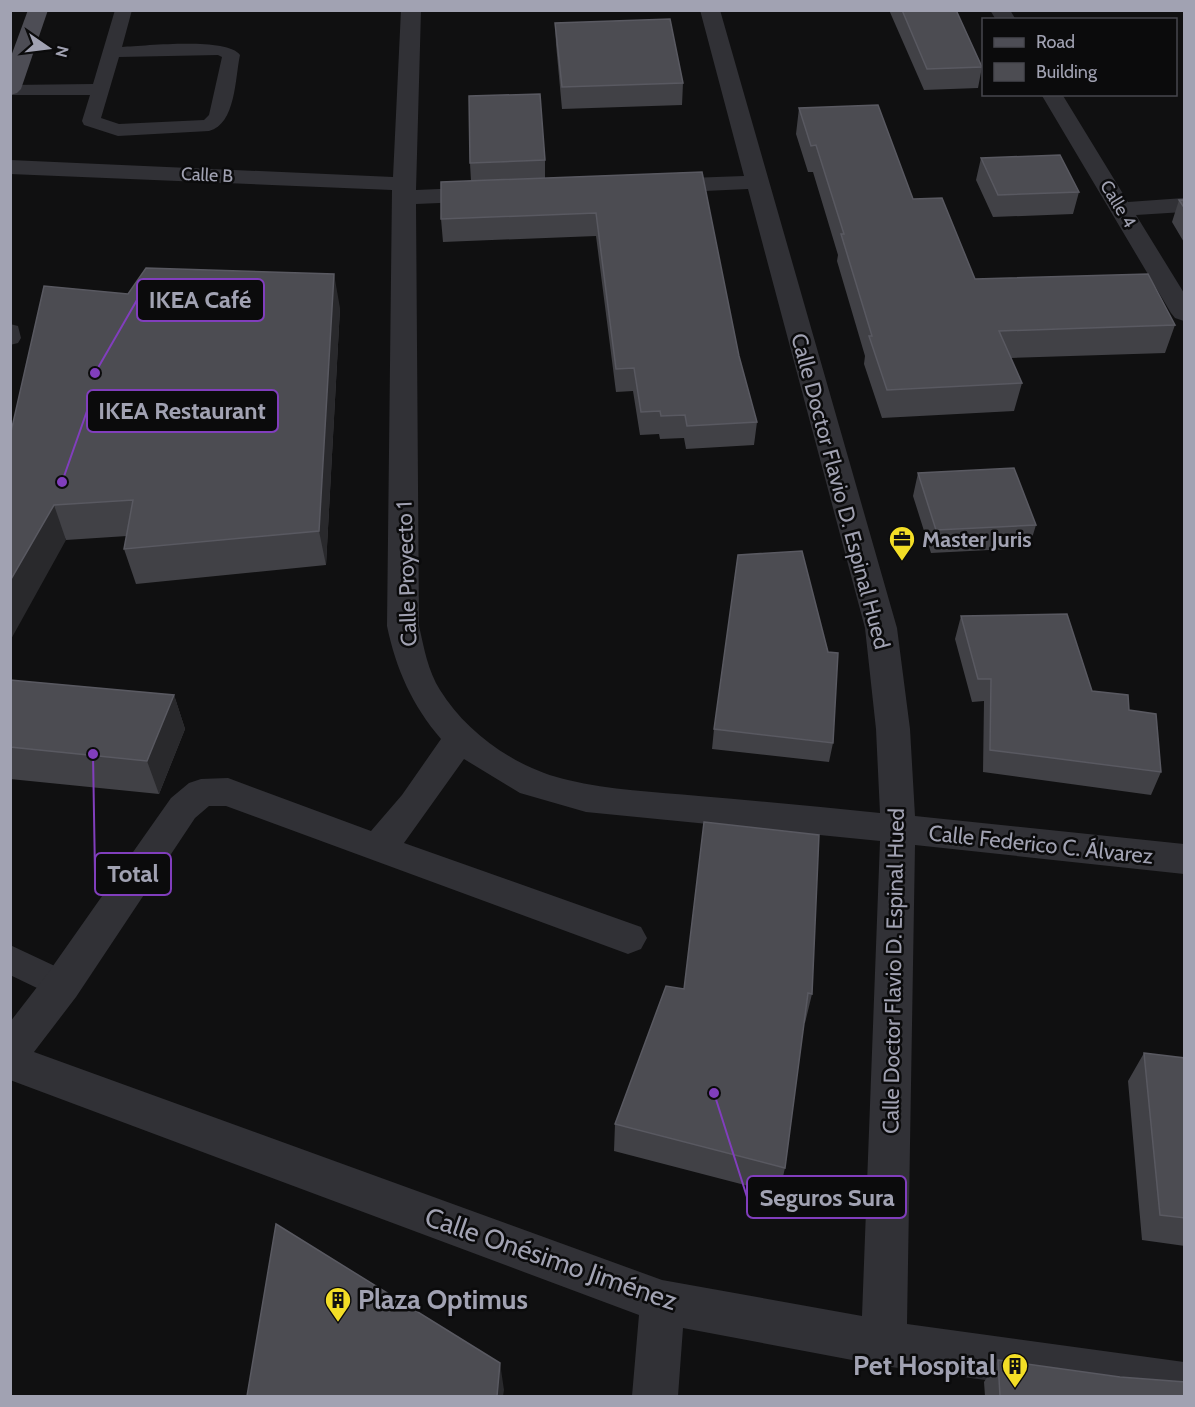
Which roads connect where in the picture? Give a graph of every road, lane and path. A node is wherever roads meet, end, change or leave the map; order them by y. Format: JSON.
{"nodes":[{"id":1,"x":38,"y":10,"type":"edge"},
{"id":2,"x":124,"y":10,"type":"edge"},
{"id":3,"x":411,"y":10,"type":"edge"},
{"id":4,"x":710,"y":10,"type":"edge"},
{"id":5,"x":112,"y":52,"type":"junction"},
{"id":6,"x":102,"y":89,"type":"junction"},
{"id":7,"x":10,"y":90,"type":"edge"},
{"id":8,"x":1053,"y":96,"type":"edge"},
{"id":9,"x":10,"y":167,"type":"edge"},
{"id":10,"x":758,"y":182,"type":"junction"},
{"id":11,"x":640,"y":187,"type":"edge"},
{"id":12,"x":404,"y":190,"type":"junction"},
{"id":13,"x":510,"y":192,"type":"edge"},
{"id":14,"x":1185,"y":205,"type":"edge"},
{"id":15,"x":1121,"y":209,"type":"junction"},
{"id":16,"x":1185,"y":313,"type":"edge"},
{"id":17,"x":10,"y":331,"type":"edge"},
{"id":18,"x":10,"y":338,"type":"edge"},
{"id":19,"x":460,"y":738,"type":"junction"},
{"id":20,"x":898,"y":828,"type":"junction"},
{"id":21,"x":378,"y":849,"type":"junction"},
{"id":22,"x":1185,"y":859,"type":"edge"},
{"id":23,"x":628,"y":938,"type":"dead end"},
{"id":24,"x":10,"y":959,"type":"edge"},
{"id":25,"x":62,"y":985,"type":"junction"},
{"id":26,"x":10,"y":1053,"type":"edge"},
{"id":27,"x":10,"y":1062,"type":"edge"},
{"id":28,"x":662,"y":1302,"type":"junction"},
{"id":29,"x":884,"y":1343,"type":"junction"},
{"id":30,"x":1185,"y":1385,"type":"edge"},
{"id":31,"x":655,"y":1396,"type":"edge"}],
"edges":[{"from":1,"to":7,"type":"main road"},
{"from":2,"to":5,"type":"lane"},
{"from":3,"to":12,"type":"street","name":"Calle Proyecto 1"},
{"from":4,"to":10,"type":"street","name":"Calle Doctor Flavio D. Espinal Hued"},
{"from":5,"to":6,"type":"lane"},
{"from":5,"to":6,"type":"lane"},
{"from":6,"to":7,"type":"lane"},
{"from":8,"to":15,"type":"street","name":"Calle 4"},
{"from":9,"to":12,"type":"street","name":"Calle B"},
{"from":10,"to":11,"type":"street"},
{"from":10,"to":20,"type":"street","name":"Calle Doctor Flavio D. Espinal Hued"},
{"from":12,"to":13,"type":"street","name":"Calle B"},
{"from":12,"to":19,"type":"street","name":"Calle Proyecto 1"},
{"from":14,"to":15,"type":"street"},
{"from":15,"to":16,"type":"street","name":"Calle 4"},
{"from":17,"to":18,"type":"lane"},
{"from":19,"to":20,"type":"street","name":"Calle Proyecto 1"},
{"from":19,"to":21,"type":"street"},
{"from":20,"to":22,"type":"street","name":"Calle Federico C. Álvarez"},
{"from":20,"to":29,"type":"street","name":"Calle Doctor Flavio D. Espinal Hued"},
{"from":21,"to":23,"type":"street"},
{"from":21,"to":25,"type":"street"},
{"from":24,"to":25,"type":"lane"},
{"from":25,"to":26,"type":"street"},
{"from":27,"to":28,"type":"street","name":"Calle Onésimo Jiménez"},
{"from":28,"to":29,"type":"street","name":"Calle Onésimo Jiménez"},
{"from":28,"to":31,"type":"street"},
{"from":29,"to":30,"type":"street","name":"Calle Onésimo Jiménez"}]}
